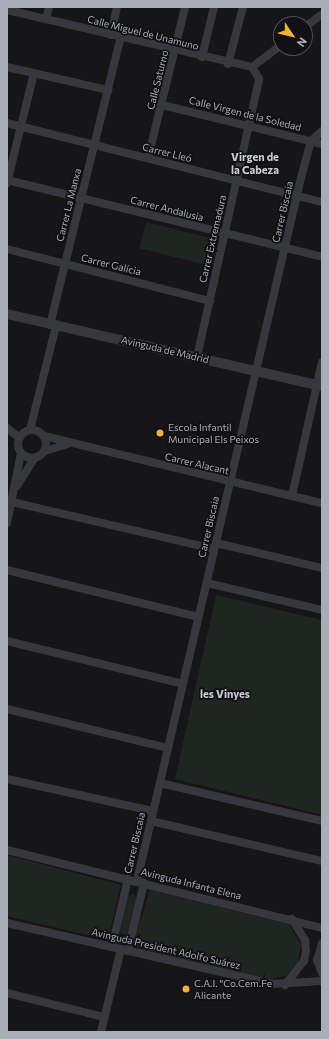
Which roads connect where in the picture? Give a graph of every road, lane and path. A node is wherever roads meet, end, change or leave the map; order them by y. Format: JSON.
{"nodes":[{"id":1,"x":49,"y":7,"type":"edge"},
{"id":2,"x":117,"y":7,"type":"edge"},
{"id":3,"x":185,"y":7,"type":"edge"},
{"id":4,"x":214,"y":7,"type":"edge"},
{"id":5,"x":243,"y":7,"type":"edge"},
{"id":6,"x":7,"y":10,"type":"edge"},
{"id":7,"x":322,"y":14,"type":"edge"},
{"id":8,"x":46,"y":19,"type":"junction"},
{"id":9,"x":313,"y":21,"type":"edge"},
{"id":10,"x":111,"y":35,"type":"junction"},
{"id":11,"x":121,"y":37,"type":"junction"},
{"id":12,"x":175,"y":50,"type":"junction"},
{"id":13,"x":273,"y":51,"type":"edge"},
{"id":14,"x":202,"y":57,"type":"junction"},
{"id":15,"x":228,"y":64,"type":"junction"},
{"id":16,"x":7,"y":67,"type":"edge"},
{"id":17,"x":252,"y":67,"type":"junction"},
{"id":18,"x":34,"y":73,"type":"junction"},
{"id":19,"x":108,"y":90,"type":"junction"},
{"id":20,"x":162,"y":105,"type":"junction"},
{"id":21,"x":7,"y":123,"type":"edge"},
{"id":22,"x":249,"y":125,"type":"junction"},
{"id":23,"x":21,"y":126,"type":"junction"},
{"id":24,"x":322,"y":131,"type":"edge"},
{"id":25,"x":311,"y":141,"type":"junction"},
{"id":26,"x":322,"y":144,"type":"edge"},
{"id":27,"x":94,"y":145,"type":"junction"},
{"id":28,"x":148,"y":158,"type":"junction"},
{"id":29,"x":7,"y":181,"type":"edge"},
{"id":30,"x":237,"y":181,"type":"junction"},
{"id":31,"x":297,"y":196,"type":"junction"},
{"id":32,"x":81,"y":198,"type":"junction"},
{"id":33,"x":322,"y":202,"type":"edge"},
{"id":34,"x":225,"y":233,"type":"junction"},
{"id":35,"x":285,"y":248,"type":"junction"},
{"id":36,"x":7,"y":249,"type":"edge"},
{"id":37,"x":322,"y":257,"type":"edge"},
{"id":38,"x":65,"y":264,"type":"junction"},
{"id":39,"x":210,"y":301,"type":"junction"},
{"id":40,"x":7,"y":314,"type":"edge"},
{"id":41,"x":53,"y":325,"type":"junction"},
{"id":42,"x":197,"y":357,"type":"junction"},
{"id":43,"x":322,"y":362,"type":"edge"},
{"id":44,"x":256,"y":371,"type":"junction"},
{"id":45,"x":319,"y":386,"type":"edge"},
{"id":46,"x":7,"y":428,"type":"edge"},
{"id":47,"x":33,"y":428,"type":"junction"},
{"id":48,"x":44,"y":436,"type":"junction"},
{"id":49,"x":20,"y":438,"type":"junction"},
{"id":50,"x":68,"y":444,"type":"junction"},
{"id":51,"x":45,"y":451,"type":"junction"},
{"id":52,"x":21,"y":453,"type":"junction"},
{"id":53,"x":34,"y":459,"type":"junction"},
{"id":54,"x":230,"y":482,"type":"junction"},
{"id":55,"x":15,"y":490,"type":"junction"},
{"id":56,"x":292,"y":496,"type":"junction"},
{"id":57,"x":12,"y":502,"type":"junction"},
{"id":58,"x":322,"y":503,"type":"edge"},
{"id":59,"x":7,"y":522,"type":"edge"},
{"id":60,"x":215,"y":546,"type":"junction"},
{"id":61,"x":322,"y":568,"type":"edge"},
{"id":62,"x":7,"y":570,"type":"edge"},
{"id":63,"x":207,"y":582,"type":"junction"},
{"id":64,"x":322,"y":610,"type":"edge"},
{"id":65,"x":198,"y":617,"type":"junction"},
{"id":66,"x":7,"y":641,"type":"edge"},
{"id":67,"x":183,"y":684,"type":"junction"},
{"id":68,"x":7,"y":709,"type":"edge"},
{"id":69,"x":168,"y":748,"type":"junction"},
{"id":70,"x":7,"y":779,"type":"edge"},
{"id":71,"x":160,"y":783,"type":"junction"},
{"id":72,"x":153,"y":811,"type":"junction"},
{"id":73,"x":151,"y":821,"type":"junction"},
{"id":74,"x":322,"y":821,"type":"edge"},
{"id":75,"x":7,"y":850,"type":"edge"},
{"id":76,"x":322,"y":861,"type":"edge"},
{"id":77,"x":128,"y":879,"type":"junction"},
{"id":78,"x":140,"y":882,"type":"junction"},
{"id":79,"x":292,"y":919,"type":"junction"},
{"id":80,"x":7,"y":923,"type":"edge"},
{"id":81,"x":321,"y":926,"type":"edge"},
{"id":82,"x":322,"y":943,"type":"edge"},
{"id":83,"x":112,"y":947,"type":"junction"},
{"id":84,"x":125,"y":950,"type":"junction"},
{"id":85,"x":322,"y":973,"type":"edge"},
{"id":86,"x":322,"y":981,"type":"edge"},
{"id":87,"x":285,"y":985,"type":"junction"},
{"id":88,"x":7,"y":993,"type":"edge"},
{"id":89,"x":104,"y":1017,"type":"junction"},
{"id":90,"x":101,"y":1032,"type":"edge"}],
"edges":[{"from":1,"to":8,"type":"street"},
{"from":2,"to":10,"type":"street"},
{"from":3,"to":12,"type":"street","name":"Calle Saturno"},
{"from":4,"to":14,"type":"street"},
{"from":5,"to":15,"type":"street"},
{"from":6,"to":8,"type":"street","name":"Calle Miguel de Unamuno"},
{"from":7,"to":9,"type":"street"},
{"from":8,"to":10,"type":"street","name":"Calle Miguel de Unamuno"},
{"from":10,"to":11,"type":"street","name":"Calle Miguel de Unamuno"},
{"from":11,"to":12,"type":"street","name":"Calle Miguel de Unamuno"},
{"from":11,"to":19,"type":"street","name":"Carrer La Manxa"},
{"from":12,"to":14,"type":"street","name":"Calle Miguel de Unamuno"},
{"from":12,"to":20,"type":"street","name":"Calle Saturno"},
{"from":13,"to":17,"type":"street"},
{"from":14,"to":15,"type":"street","name":"Calle Miguel de Unamuno"},
{"from":15,"to":17,"type":"street","name":"Calle Miguel de Unamuno"},
{"from":16,"to":18,"type":"street"},
{"from":17,"to":22,"type":"street","name":"Carrer Extremadura"},
{"from":18,"to":19,"type":"street"},
{"from":18,"to":23,"type":"street"},
{"from":19,"to":27,"type":"street","name":"Carrer La Manxa"},
{"from":20,"to":22,"type":"street","name":"Calle Virgen de la Soledad"},
{"from":20,"to":28,"type":"street","name":"Calle Saturno"},
{"from":21,"to":23,"type":"street","name":"Carrer Lleó"},
{"from":22,"to":25,"type":"street","name":"Calle Virgen de la Soledad"},
{"from":22,"to":30,"type":"street","name":"Carrer Extremadura"},
{"from":23,"to":27,"type":"street","name":"Carrer Lleó"},
{"from":23,"to":29,"type":"street"},
{"from":24,"to":25,"type":"street"},
{"from":25,"to":26,"type":"street","name":"Calle Virgen de la Soledad"},
{"from":25,"to":31,"type":"street","name":"Carrer Biscaia"},
{"from":27,"to":28,"type":"street","name":"Carrer Lleó"},
{"from":27,"to":32,"type":"street","name":"Carrer La Manxa"},
{"from":28,"to":30,"type":"street","name":"Carrer Lleó"},
{"from":29,"to":32,"type":"street","name":"Carrer Andalusia"},
{"from":30,"to":31,"type":"street","name":"Carrer Lleó"},
{"from":30,"to":34,"type":"street","name":"Carrer Extremadura"},
{"from":31,"to":33,"type":"street","name":"Carrer Lleó"},
{"from":31,"to":35,"type":"street","name":"Carrer Biscaia"},
{"from":32,"to":34,"type":"street","name":"Carrer Andalusia"},
{"from":32,"to":38,"type":"street","name":"Carrer La Manxa"},
{"from":34,"to":35,"type":"street","name":"Carrer Andalusia"},
{"from":34,"to":39,"type":"street","name":"Carrer Extremadura"},
{"from":35,"to":37,"type":"street","name":"Carrer Andalusia"},
{"from":35,"to":44,"type":"street","name":"Carrer Biscaia"},
{"from":36,"to":38,"type":"street","name":"Carrer Galícia"},
{"from":38,"to":39,"type":"street","name":"Carrer Galícia"},
{"from":38,"to":41,"type":"street","name":"Carrer La Manxa"},
{"from":39,"to":42,"type":"street","name":"Carrer Extremadura"},
{"from":40,"to":41,"type":"street","name":"Avinguda de Madrid"},
{"from":41,"to":42,"type":"street","name":"Avinguda de Madrid"},
{"from":41,"to":47,"type":"street","name":"Carrer La Manxa"},
{"from":42,"to":44,"type":"street","name":"Avinguda de Madrid"},
{"from":43,"to":45,"type":"street"},
{"from":44,"to":45,"type":"street","name":"Avinguda de Madrid"},
{"from":44,"to":54,"type":"street","name":"Carrer Biscaia"},
{"from":45,"to":56,"type":"street"},
{"from":46,"to":49,"type":"street"},
{"from":47,"to":48,"type":"street"},
{"from":47,"to":49,"type":"street"},
{"from":48,"to":50,"type":"street","name":"Carrer Alacant"},
{"from":48,"to":51,"type":"street"},
{"from":49,"to":52,"type":"street"},
{"from":50,"to":51,"type":"street"},
{"from":50,"to":54,"type":"street","name":"Carrer Alacant"},
{"from":51,"to":53,"type":"street"},
{"from":52,"to":53,"type":"street"},
{"from":52,"to":55,"type":"street"},
{"from":53,"to":55,"type":"street"},
{"from":54,"to":56,"type":"street","name":"Carrer Alacant"},
{"from":54,"to":60,"type":"street","name":"Carrer Biscaia"},
{"from":55,"to":57,"type":"street"},
{"from":56,"to":58,"type":"street","name":"Carrer Alacant"},
{"from":57,"to":59,"type":"street"},
{"from":57,"to":60,"type":"street"},
{"from":60,"to":61,"type":"street"},
{"from":60,"to":63,"type":"street","name":"Carrer Biscaia"},
{"from":62,"to":65,"type":"street"},
{"from":63,"to":64,"type":"street"},
{"from":63,"to":65,"type":"street","name":"Carrer Biscaia"},
{"from":65,"to":67,"type":"street","name":"Carrer Biscaia"},
{"from":66,"to":67,"type":"street"},
{"from":67,"to":69,"type":"street","name":"Carrer Biscaia"},
{"from":68,"to":69,"type":"street"},
{"from":69,"to":71,"type":"street","name":"Carrer Biscaia"},
{"from":70,"to":72,"type":"street"},
{"from":71,"to":72,"type":"street","name":"Carrer Biscaia"},
{"from":71,"to":74,"type":"street"},
{"from":72,"to":73,"type":"street","name":"Carrer Biscaia"},
{"from":73,"to":76,"type":"street"},
{"from":73,"to":78,"type":"street","name":"Carrer Biscaia"},
{"from":75,"to":77,"type":"street","name":"Avinguda Infanta Elena"},
{"from":77,"to":78,"type":"street","name":"Avinguda Infanta Elena"},
{"from":77,"to":83,"type":"street"},
{"from":78,"to":79,"type":"street","name":"Avinguda Infanta Elena"},
{"from":78,"to":84,"type":"street","name":"Carrer Biscaia"},
{"from":79,"to":81,"type":"street","name":"Avinguda Infanta Elena"},
{"from":79,"to":87,"type":"street"},
{"from":80,"to":83,"type":"street","name":"Avinguda President Adolfo Suárez"},
{"from":82,"to":85,"type":"street"},
{"from":83,"to":84,"type":"street","name":"Avinguda President Adolfo Suárez"},
{"from":84,"to":87,"type":"street","name":"Avinguda President Adolfo Suárez"},
{"from":84,"to":89,"type":"street"},
{"from":86,"to":87,"type":"street","name":"Avinguda President Adolfo Suárez"},
{"from":88,"to":89,"type":"street"},
{"from":89,"to":90,"type":"street"}]}
